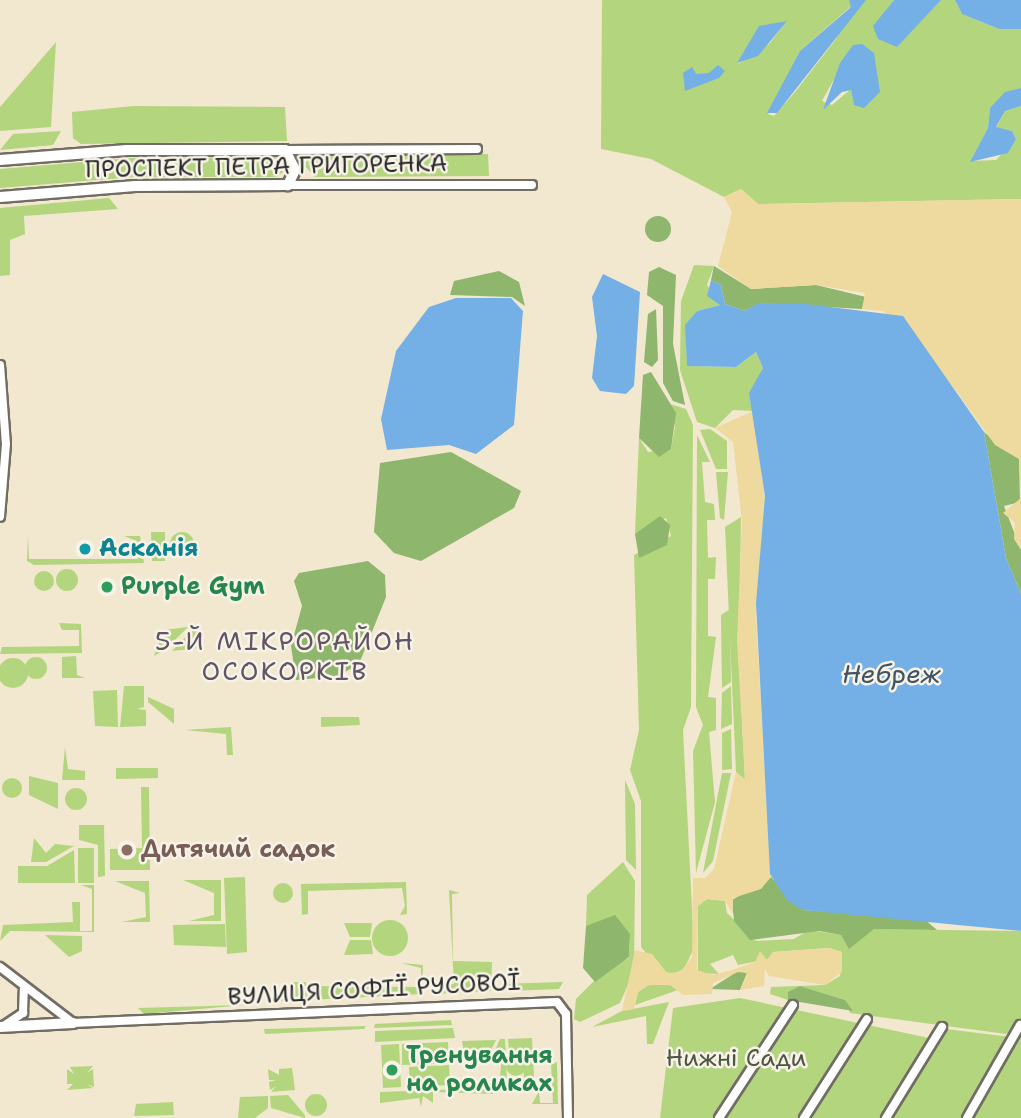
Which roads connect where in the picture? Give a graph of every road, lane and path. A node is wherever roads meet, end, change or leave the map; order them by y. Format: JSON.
{"nodes":[{"id":1,"x":477,"y":149,"type":"dead end"},
{"id":2,"x":285,"y":150,"type":"junction"},
{"id":3,"x":0,"y":160,"type":"edge"},
{"id":4,"x":288,"y":185,"type":"junction"},
{"id":5,"x":532,"y":185,"type":"dead end"},
{"id":6,"x":0,"y":197,"type":"edge"},
{"id":7,"x":0,"y":365,"type":"edge"},
{"id":8,"x":0,"y":517,"type":"edge"},
{"id":9,"x":0,"y":967,"type":"edge"},
{"id":10,"x":24,"y":990,"type":"junction"},
{"id":11,"x":793,"y":1005,"type":"dead end"},
{"id":12,"x":867,"y":1019,"type":"dead end"},
{"id":13,"x":73,"y":1023,"type":"junction"},
{"id":14,"x":1020,"y":1025,"type":"edge"},
{"id":15,"x":1,"y":1027,"type":"edge"},
{"id":16,"x":942,"y":1027,"type":"dead end"},
{"id":17,"x":568,"y":1118,"type":"edge"},
{"id":18,"x":719,"y":1118,"type":"edge"},
{"id":19,"x":804,"y":1118,"type":"edge"},
{"id":20,"x":886,"y":1118,"type":"edge"},
{"id":21,"x":967,"y":1118,"type":"edge"}],
"edges":[{"from":1,"to":2,"type":"street"},
{"from":2,"to":3,"type":"street","name":"ПРОСПЕКТ ПЕТРА ГРИГОРЕНКА"},
{"from":2,"to":4,"type":"street"},
{"from":4,"to":5,"type":"street","name":"ПРОСПЕКТ ПЕТРА ГРИГОРЕНКА"},
{"from":4,"to":6,"type":"street","name":"ПРОСПЕКТ ПЕТРА ГРИГОРЕНКА"},
{"from":7,"to":8,"type":"street"},
{"from":9,"to":10,"type":"street"},
{"from":10,"to":13,"type":"street"},
{"from":10,"to":15,"type":"street"},
{"from":11,"to":18,"type":"street"},
{"from":12,"to":19,"type":"street"},
{"from":13,"to":15,"type":"street"},
{"from":13,"to":17,"type":"street","name":"ВУЛИЦЯ СОФІЇ РУСОВОЇ"},
{"from":14,"to":21,"type":"street"},
{"from":16,"to":20,"type":"street"}]}
